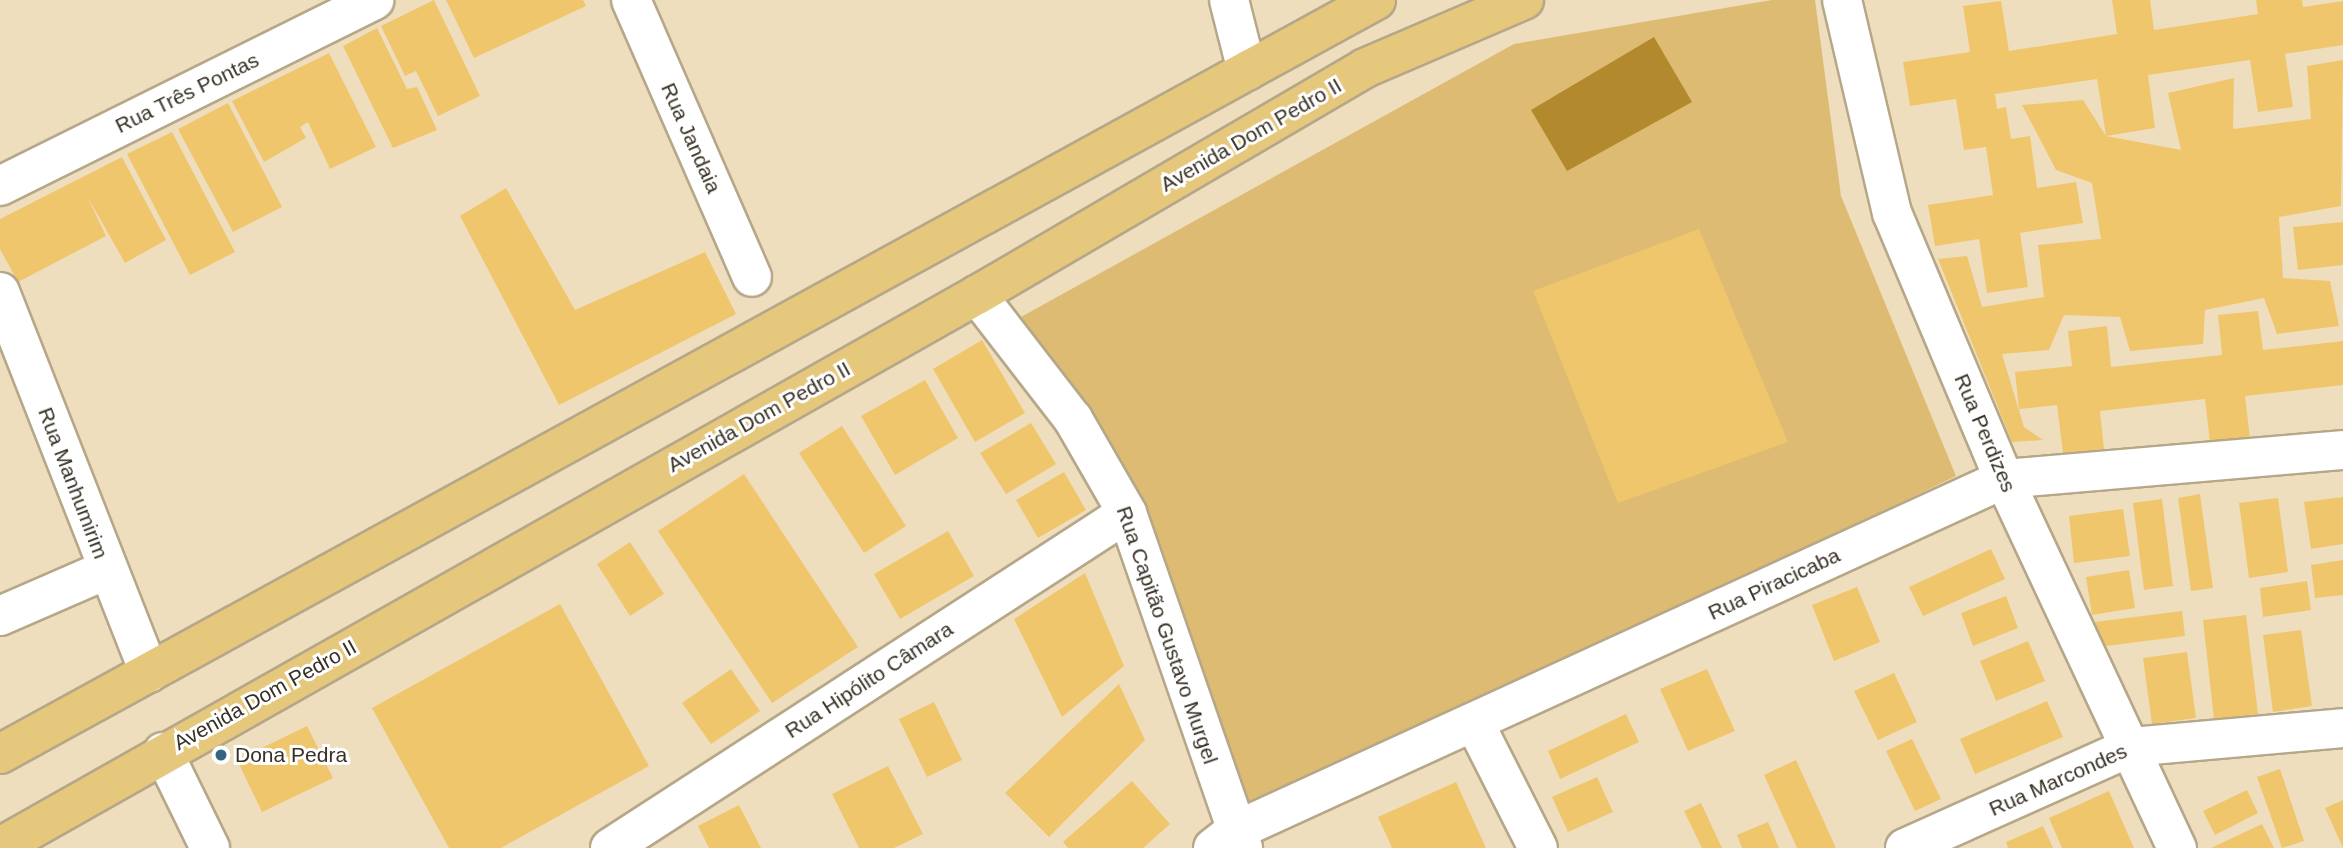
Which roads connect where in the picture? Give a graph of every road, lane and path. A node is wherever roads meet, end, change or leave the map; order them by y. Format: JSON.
{"nodes":[{"id":1,"x":374,"y":0,"type":"edge"},
{"id":2,"x":631,"y":0,"type":"edge"},
{"id":3,"x":1229,"y":0,"type":"edge"},
{"id":4,"x":1376,"y":0,"type":"edge"},
{"id":5,"x":1524,"y":0,"type":"edge"},
{"id":6,"x":1842,"y":0,"type":"edge"},
{"id":7,"x":1247,"y":71,"type":"junction"},
{"id":8,"x":0,"y":186,"type":"edge"},
{"id":9,"x":752,"y":277,"type":"dead end"},
{"id":10,"x":0,"y":292,"type":"edge"},
{"id":11,"x":977,"y":295,"type":"junction"},
{"id":12,"x":2343,"y":450,"type":"edge"},
{"id":13,"x":2004,"y":479,"type":"junction"},
{"id":14,"x":1127,"y":513,"type":"junction"},
{"id":15,"x":106,"y":570,"type":"junction"},
{"id":16,"x":0,"y":616,"type":"edge"},
{"id":17,"x":149,"y":673,"type":"junction"},
{"id":18,"x":1474,"y":722,"type":"junction"},
{"id":19,"x":2343,"y":728,"type":"edge"},
{"id":20,"x":2131,"y":747,"type":"junction"},
{"id":21,"x":163,"y":752,"type":"junction"},
{"id":22,"x":0,"y":754,"type":"edge"},
{"id":23,"x":1231,"y":842,"type":"edge"},
{"id":24,"x":0,"y":847,"type":"edge"},
{"id":25,"x":211,"y":848,"type":"edge"},
{"id":26,"x":610,"y":848,"type":"edge"},
{"id":27,"x":1538,"y":848,"type":"edge"},
{"id":28,"x":1905,"y":848,"type":"edge"},
{"id":29,"x":2177,"y":848,"type":"edge"}],
"edges":[{"from":1,"to":8,"type":"street","name":"Rua Três Pontas"},
{"from":2,"to":9,"type":"street","name":"Rua Jandaia"},
{"from":3,"to":7,"type":"street"},
{"from":4,"to":7,"type":"main road"},
{"from":5,"to":11,"type":"main road","name":"Avenida Dom Pedro II"},
{"from":6,"to":13,"type":"street","name":"Rua Perdizes"},
{"from":7,"to":17,"type":"main road"},
{"from":10,"to":15,"type":"street","name":"Rua Manhumirim"},
{"from":11,"to":14,"type":"street","name":"Rua Capitão Gustavo Murgel"},
{"from":11,"to":21,"type":"main road","name":"Avenida Dom Pedro II"},
{"from":12,"to":13,"type":"street","name":"Rua Piracicaba"},
{"from":13,"to":18,"type":"street","name":"Rua Piracicaba"},
{"from":13,"to":20,"type":"street","name":"Rua Perdizes"},
{"from":14,"to":23,"type":"street","name":"Rua Capitão Gustavo Murgel"},
{"from":14,"to":26,"type":"street","name":"Rua Hipólito Câmara"},
{"from":15,"to":16,"type":"street"},
{"from":15,"to":17,"type":"street","name":"Rua Manhumirim"},
{"from":17,"to":22,"type":"main road"},
{"from":18,"to":23,"type":"street","name":"Rua Piracicaba"},
{"from":18,"to":27,"type":"street"},
{"from":19,"to":20,"type":"street","name":"Rua Marcondes"},
{"from":20,"to":28,"type":"street","name":"Rua Marcondes"},
{"from":20,"to":29,"type":"street","name":"Rua Perdizes"},
{"from":21,"to":24,"type":"main road","name":"Avenida Dom Pedro II"},
{"from":21,"to":25,"type":"street"}]}
